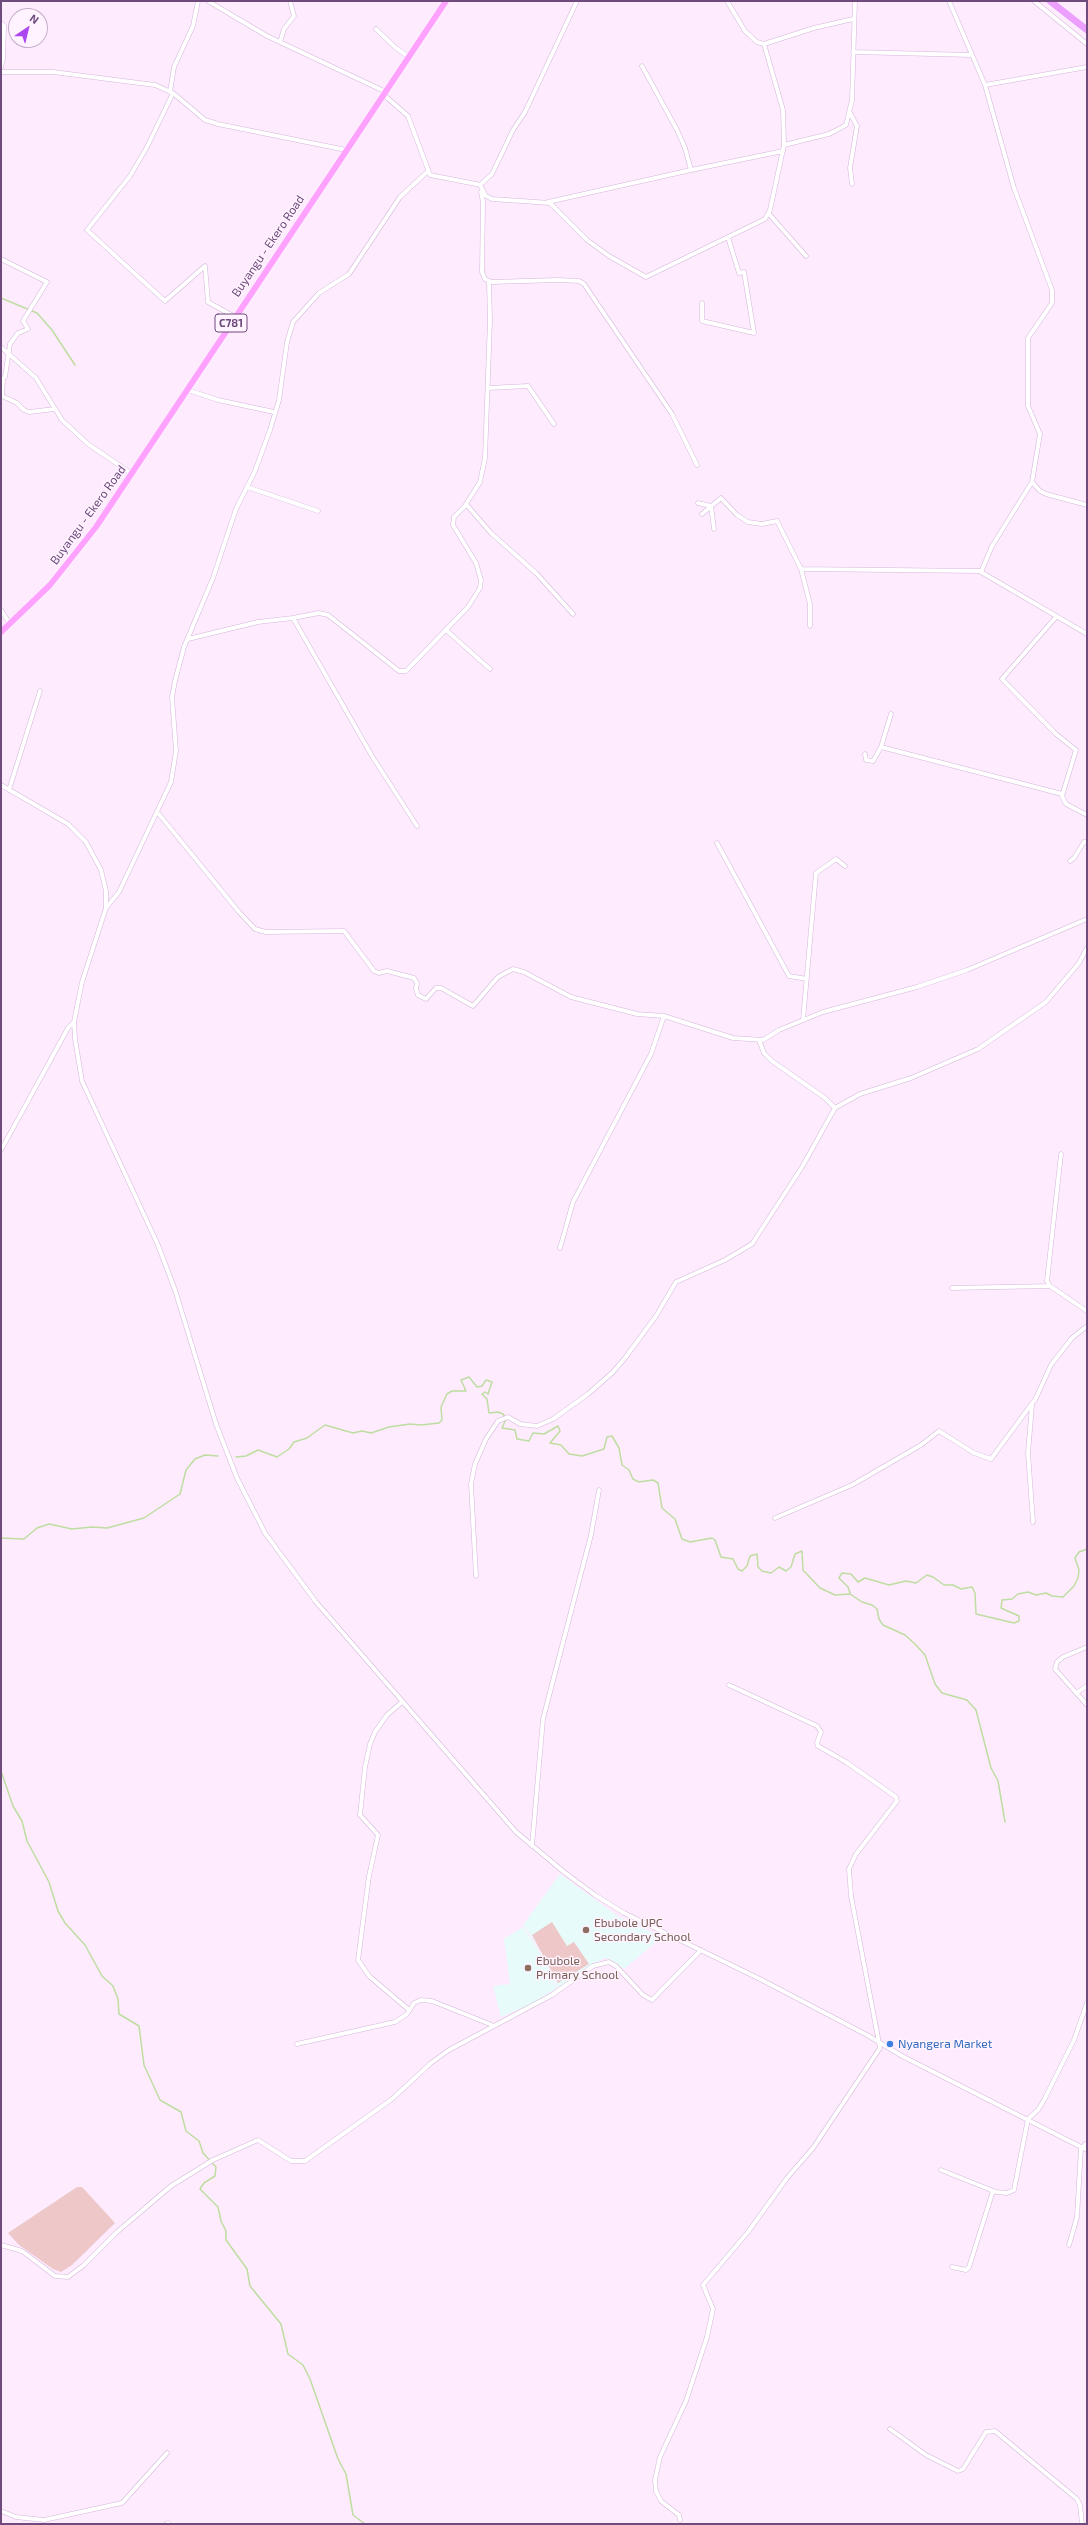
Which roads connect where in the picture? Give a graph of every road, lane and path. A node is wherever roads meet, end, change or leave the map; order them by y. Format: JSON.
{"nodes":[{"id":1,"x":198,"y":1,"type":"edge"},
{"id":2,"x":208,"y":1,"type":"edge"},
{"id":3,"x":290,"y":1,"type":"edge"},
{"id":4,"x":446,"y":1,"type":"edge"},
{"id":5,"x":577,"y":1,"type":"edge"},
{"id":6,"x":727,"y":1,"type":"edge"},
{"id":7,"x":855,"y":1,"type":"edge"},
{"id":8,"x":949,"y":1,"type":"edge"},
{"id":9,"x":1034,"y":1,"type":"edge"},
{"id":10,"x":1050,"y":1,"type":"edge"},
{"id":11,"x":853,"y":19,"type":"junction"},
{"id":12,"x":1,"y":23,"type":"edge"},
{"id":13,"x":376,"y":29,"type":"dead end"},
{"id":14,"x":1087,"y":30,"type":"edge"},
{"id":15,"x":280,"y":42,"type":"junction"},
{"id":16,"x":764,"y":44,"type":"junction"},
{"id":17,"x":1087,"y":44,"type":"edge"},
{"id":18,"x":853,"y":52,"type":"junction"},
{"id":19,"x":972,"y":55,"type":"junction"},
{"id":20,"x":409,"y":56,"type":"junction"},
{"id":21,"x":642,"y":66,"type":"dead end"},
{"id":22,"x":1,"y":67,"type":"edge"},
{"id":23,"x":1087,"y":67,"type":"edge"},
{"id":24,"x":1,"y":72,"type":"edge"},
{"id":25,"x":985,"y":85,"type":"junction"},
{"id":26,"x":171,"y":92,"type":"junction"},
{"id":27,"x":385,"y":94,"type":"junction"},
{"id":28,"x":850,"y":113,"type":"junction"},
{"id":29,"x":784,"y":145,"type":"junction"},
{"id":30,"x":346,"y":150,"type":"junction"},
{"id":31,"x":783,"y":151,"type":"junction"},
{"id":32,"x":691,"y":170,"type":"junction"},
{"id":33,"x":427,"y":172,"type":"junction"},
{"id":34,"x":852,"y":184,"type":"dead end"},
{"id":35,"x":480,"y":186,"type":"junction"},
{"id":36,"x":548,"y":202,"type":"junction"},
{"id":37,"x":769,"y":214,"type":"junction"},
{"id":38,"x":728,"y":237,"type":"junction"},
{"id":39,"x":806,"y":256,"type":"dead end"},
{"id":40,"x":1,"y":259,"type":"edge"},
{"id":41,"x":489,"y":282,"type":"junction"},
{"id":42,"x":702,"y":304,"type":"dead end"},
{"id":43,"x":235,"y":317,"type":"junction"},
{"id":44,"x":1,"y":347,"type":"edge"},
{"id":45,"x":7,"y":353,"type":"junction"},
{"id":46,"x":2,"y":380,"type":"edge"},
{"id":47,"x":488,"y":388,"type":"junction"},
{"id":48,"x":188,"y":390,"type":"junction"},
{"id":49,"x":55,"y":409,"type":"junction"},
{"id":50,"x":274,"y":412,"type":"junction"},
{"id":51,"x":554,"y":424,"type":"dead end"},
{"id":52,"x":697,"y":465,"type":"dead end"},
{"id":53,"x":132,"y":474,"type":"junction"},
{"id":54,"x":1032,"y":482,"type":"junction"},
{"id":55,"x":247,"y":487,"type":"junction"},
{"id":56,"x":698,"y":503,"type":"dead end"},
{"id":57,"x":466,"y":505,"type":"junction"},
{"id":58,"x":1087,"y":505,"type":"edge"},
{"id":59,"x":711,"y":506,"type":"junction"},
{"id":60,"x":318,"y":511,"type":"dead end"},
{"id":61,"x":702,"y":514,"type":"dead end"},
{"id":62,"x":714,"y":529,"type":"dead end"},
{"id":63,"x":801,"y":568,"type":"junction"},
{"id":64,"x":980,"y":571,"type":"junction"},
{"id":65,"x":1,"y":610,"type":"edge"},
{"id":66,"x":573,"y":614,"type":"dead end"},
{"id":67,"x":1056,"y":617,"type":"junction"},
{"id":68,"x":293,"y":618,"type":"junction"},
{"id":69,"x":10,"y":624,"type":"junction"},
{"id":70,"x":810,"y":626,"type":"dead end"},
{"id":71,"x":446,"y":630,"type":"junction"},
{"id":72,"x":1,"y":632,"type":"edge"},
{"id":73,"x":1087,"y":634,"type":"edge"},
{"id":74,"x":188,"y":639,"type":"junction"},
{"id":75,"x":490,"y":669,"type":"dead end"},
{"id":76,"x":40,"y":691,"type":"dead end"},
{"id":77,"x":891,"y":714,"type":"dead end"},
{"id":78,"x":881,"y":748,"type":"junction"},
{"id":79,"x":865,"y":754,"type":"dead end"},
{"id":80,"x":1,"y":786,"type":"edge"},
{"id":81,"x":9,"y":790,"type":"junction"},
{"id":82,"x":1062,"y":794,"type":"junction"},
{"id":83,"x":158,"y":813,"type":"junction"},
{"id":84,"x":1087,"y":815,"type":"edge"},
{"id":85,"x":417,"y":826,"type":"dead end"},
{"id":86,"x":1087,"y":842,"type":"edge"},
{"id":87,"x":717,"y":843,"type":"dead end"},
{"id":88,"x":1070,"y":860,"type":"dead end"},
{"id":89,"x":845,"y":866,"type":"dead end"},
{"id":90,"x":106,"y":908,"type":"junction"},
{"id":91,"x":1087,"y":919,"type":"edge"},
{"id":92,"x":1087,"y":948,"type":"edge"},
{"id":93,"x":807,"y":979,"type":"junction"},
{"id":94,"x":664,"y":1016,"type":"junction"},
{"id":95,"x":803,"y":1020,"type":"junction"},
{"id":96,"x":74,"y":1022,"type":"junction"},
{"id":97,"x":759,"y":1040,"type":"junction"},
{"id":98,"x":835,"y":1108,"type":"junction"},
{"id":99,"x":1,"y":1150,"type":"edge"},
{"id":100,"x":1061,"y":1154,"type":"dead end"},
{"id":101,"x":560,"y":1248,"type":"dead end"},
{"id":102,"x":1050,"y":1286,"type":"junction"},
{"id":103,"x":952,"y":1288,"type":"dead end"},
{"id":104,"x":1087,"y":1311,"type":"edge"},
{"id":105,"x":1087,"y":1326,"type":"edge"},
{"id":106,"x":1032,"y":1404,"type":"junction"},
{"id":107,"x":598,"y":1490,"type":"dead end"},
{"id":108,"x":775,"y":1518,"type":"dead end"},
{"id":109,"x":1033,"y":1522,"type":"dead end"},
{"id":110,"x":476,"y":1576,"type":"dead end"},
{"id":111,"x":1087,"y":1647,"type":"edge"},
{"id":112,"x":729,"y":1685,"type":"dead end"},
{"id":113,"x":1087,"y":1686,"type":"edge"},
{"id":114,"x":1076,"y":1693,"type":"junction"},
{"id":115,"x":402,"y":1702,"type":"junction"},
{"id":116,"x":1087,"y":1705,"type":"edge"},
{"id":117,"x":532,"y":1846,"type":"junction"},
{"id":118,"x":702,"y":1950,"type":"junction"},
{"id":119,"x":1087,"y":2003,"type":"edge"},
{"id":120,"x":409,"y":2010,"type":"junction"},
{"id":121,"x":492,"y":2025,"type":"junction"},
{"id":122,"x":881,"y":2042,"type":"junction"},
{"id":123,"x":297,"y":2044,"type":"dead end"},
{"id":124,"x":1028,"y":2119,"type":"junction"},
{"id":125,"x":1087,"y":2143,"type":"edge"},
{"id":126,"x":1081,"y":2148,"type":"junction"},
{"id":127,"x":1087,"y":2150,"type":"edge"},
{"id":128,"x":941,"y":2170,"type":"dead end"},
{"id":129,"x":993,"y":2191,"type":"junction"},
{"id":130,"x":1,"y":2245,"type":"edge"},
{"id":131,"x":1069,"y":2245,"type":"dead end"},
{"id":132,"x":952,"y":2268,"type":"dead end"},
{"id":133,"x":890,"y":2429,"type":"dead end"},
{"id":134,"x":167,"y":2453,"type":"dead end"},
{"id":135,"x":1,"y":2511,"type":"edge"},
{"id":136,"x":680,"y":2520,"type":"dead end"},
{"id":137,"x":1082,"y":2524,"type":"edge"}],
"edges":[{"from":1,"to":26,"type":"street"},
{"from":2,"to":15,"type":"street"},
{"from":3,"to":15,"type":"street"},
{"from":4,"to":20,"type":"main road","name":"Buyangu - Ekero Road","number":"C781"},
{"from":5,"to":35,"type":"street"},
{"from":6,"to":16,"type":"street"},
{"from":7,"to":11,"type":"street"},
{"from":8,"to":19,"type":"street"},
{"from":9,"to":17,"type":"street"},
{"from":10,"to":14,"type":"highway"},
{"from":11,"to":16,"type":"street"},
{"from":11,"to":18,"type":"street"},
{"from":12,"to":22,"type":"street"},
{"from":13,"to":20,"type":"street"},
{"from":15,"to":27,"type":"street"},
{"from":16,"to":29,"type":"street"},
{"from":18,"to":19,"type":"street"},
{"from":18,"to":28,"type":"street"},
{"from":19,"to":25,"type":"street"},
{"from":20,"to":27,"type":"main road","name":"Buyangu - Ekero Road","number":"C781"},
{"from":21,"to":32,"type":"street"},
{"from":23,"to":25,"type":"street"},
{"from":24,"to":26,"type":"street"},
{"from":25,"to":54,"type":"street"},
{"from":26,"to":30,"type":"street"},
{"from":26,"to":43,"type":"street"},
{"from":27,"to":30,"type":"main road","name":"Buyangu - Ekero Road","number":"C781"},
{"from":27,"to":33,"type":"street"},
{"from":28,"to":29,"type":"street"},
{"from":28,"to":34,"type":"street"},
{"from":29,"to":31,"type":"street"},
{"from":30,"to":43,"type":"main road","name":"Buyangu - Ekero Road","number":"C781"},
{"from":31,"to":32,"type":"street"},
{"from":31,"to":37,"type":"street"},
{"from":32,"to":36,"type":"street"},
{"from":33,"to":35,"type":"street"},
{"from":33,"to":50,"type":"street"},
{"from":35,"to":36,"type":"street"},
{"from":35,"to":41,"type":"street"},
{"from":36,"to":38,"type":"street"},
{"from":37,"to":38,"type":"street"},
{"from":37,"to":39,"type":"street"},
{"from":38,"to":42,"type":"street"},
{"from":40,"to":45,"type":"street"},
{"from":41,"to":47,"type":"street"},
{"from":41,"to":52,"type":"street"},
{"from":43,"to":48,"type":"main road","name":"Buyangu - Ekero Road","number":"C781"},
{"from":44,"to":45,"type":"street"},
{"from":45,"to":46,"type":"street"},
{"from":45,"to":49,"type":"street"},
{"from":46,"to":49,"type":"street"},
{"from":47,"to":51,"type":"street"},
{"from":47,"to":57,"type":"street"},
{"from":48,"to":50,"type":"street"},
{"from":48,"to":53,"type":"main road","name":"Buyangu - Ekero Road","number":"C781"},
{"from":49,"to":53,"type":"street"},
{"from":50,"to":55,"type":"street"},
{"from":53,"to":69,"type":"main road","name":"Buyangu - Ekero Road","number":"C781"},
{"from":54,"to":58,"type":"street"},
{"from":54,"to":64,"type":"street"},
{"from":55,"to":60,"type":"street"},
{"from":55,"to":74,"type":"street"},
{"from":56,"to":59,"type":"street"},
{"from":57,"to":66,"type":"street"},
{"from":57,"to":71,"type":"street"},
{"from":59,"to":61,"type":"street"},
{"from":59,"to":62,"type":"street"},
{"from":59,"to":63,"type":"street"},
{"from":63,"to":64,"type":"street"},
{"from":63,"to":70,"type":"street"},
{"from":64,"to":67,"type":"street"},
{"from":65,"to":69,"type":"street"},
{"from":67,"to":73,"type":"street"},
{"from":67,"to":82,"type":"street"},
{"from":68,"to":71,"type":"street"},
{"from":68,"to":74,"type":"street"},
{"from":68,"to":85,"type":"street"},
{"from":69,"to":72,"type":"main road","name":"Buyangu - Ekero Road","number":"C781"},
{"from":71,"to":75,"type":"street"},
{"from":74,"to":83,"type":"street"},
{"from":76,"to":81,"type":"street"},
{"from":77,"to":78,"type":"street"},
{"from":78,"to":79,"type":"street"},
{"from":78,"to":82,"type":"street"},
{"from":80,"to":81,"type":"street"},
{"from":81,"to":90,"type":"street"},
{"from":82,"to":84,"type":"street"},
{"from":83,"to":90,"type":"street"},
{"from":83,"to":94,"type":"street"},
{"from":86,"to":88,"type":"street"},
{"from":87,"to":93,"type":"street"},
{"from":89,"to":93,"type":"street"},
{"from":90,"to":96,"type":"street"},
{"from":91,"to":95,"type":"street"},
{"from":92,"to":98,"type":"street"},
{"from":93,"to":95,"type":"street"},
{"from":94,"to":97,"type":"street"},
{"from":94,"to":101,"type":"street"},
{"from":95,"to":97,"type":"street"},
{"from":96,"to":99,"type":"street"},
{"from":96,"to":115,"type":"street"},
{"from":97,"to":98,"type":"street"},
{"from":98,"to":110,"type":"street"},
{"from":100,"to":102,"type":"street"},
{"from":102,"to":103,"type":"street"},
{"from":102,"to":104,"type":"street"},
{"from":105,"to":106,"type":"street"},
{"from":106,"to":108,"type":"street"},
{"from":106,"to":109,"type":"street"},
{"from":107,"to":117,"type":"street"},
{"from":111,"to":114,"type":"street"},
{"from":112,"to":122,"type":"street"},
{"from":113,"to":114,"type":"street"},
{"from":114,"to":116,"type":"street"},
{"from":115,"to":117,"type":"street"},
{"from":115,"to":120,"type":"street"},
{"from":117,"to":118,"type":"street"},
{"from":118,"to":121,"type":"street"},
{"from":118,"to":122,"type":"street"},
{"from":119,"to":124,"type":"street"},
{"from":120,"to":121,"type":"street"},
{"from":120,"to":123,"type":"street"},
{"from":121,"to":130,"type":"street"},
{"from":122,"to":124,"type":"street"},
{"from":122,"to":136,"type":"street"},
{"from":124,"to":126,"type":"street"},
{"from":124,"to":129,"type":"street"},
{"from":125,"to":126,"type":"street"},
{"from":126,"to":127,"type":"street"},
{"from":126,"to":131,"type":"street"},
{"from":128,"to":129,"type":"street"},
{"from":129,"to":132,"type":"street"},
{"from":133,"to":137,"type":"street"},
{"from":134,"to":135,"type":"street"}]}
